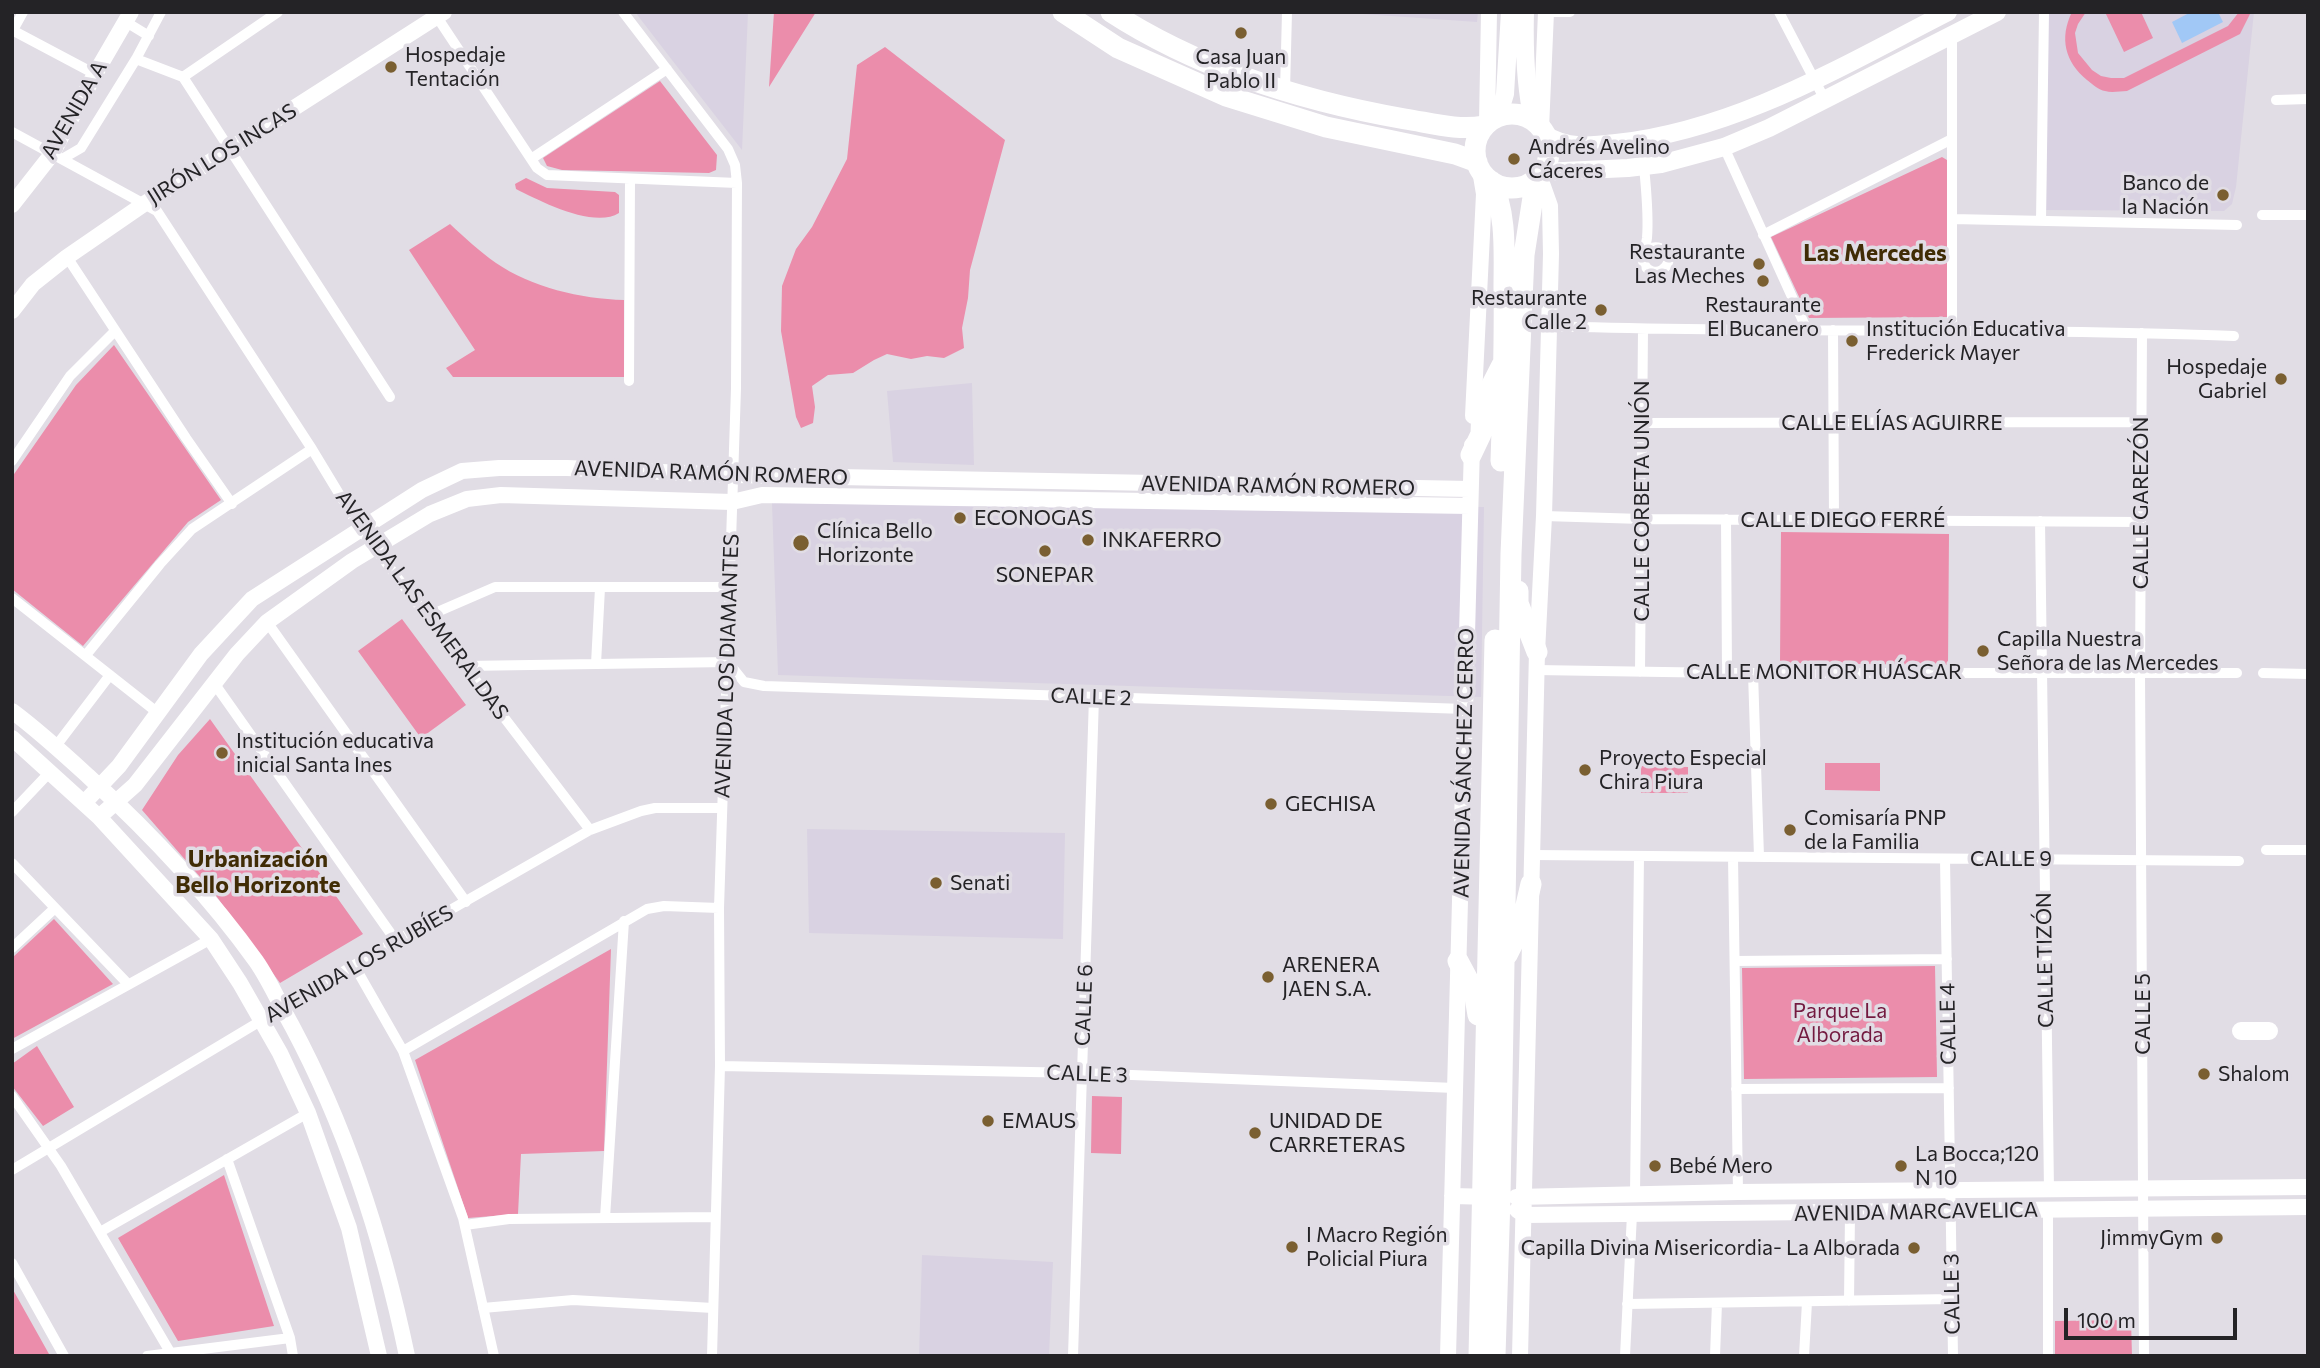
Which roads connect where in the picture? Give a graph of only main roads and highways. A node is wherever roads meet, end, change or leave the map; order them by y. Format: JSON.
{"nodes":[{"id":1,"x":1111,"y":12,"type":"edge"},
{"id":2,"x":1525,"y":12,"type":"edge"},
{"id":3,"x":1948,"y":12,"type":"edge"},
{"id":4,"x":1997,"y":12,"type":"edge"},
{"id":5,"x":1065,"y":13,"type":"edge"},
{"id":6,"x":1510,"y":13,"type":"edge"},
{"id":7,"x":1377,"y":114,"type":"junction"},
{"id":8,"x":1490,"y":122,"type":"junction"},
{"id":9,"x":1540,"y":128,"type":"junction"},
{"id":10,"x":1373,"y":136,"type":"junction"},
{"id":11,"x":1483,"y":171,"type":"junction"},
{"id":12,"x":1539,"y":175,"type":"junction"},
{"id":13,"x":1504,"y":360,"type":"junction"},
{"id":14,"x":1471,"y":455,"type":"road end"},
{"id":15,"x":1511,"y":554,"type":"junction"},
{"id":16,"x":1536,"y":661,"type":"road end"},
{"id":17,"x":1531,"y":884,"type":"road end"},
{"id":18,"x":1504,"y":960,"type":"junction"},
{"id":19,"x":1458,"y":961,"type":"road end"},
{"id":20,"x":2241,"y":1031,"type":"dead end"},
{"id":21,"x":2269,"y":1031,"type":"dead end"},
{"id":22,"x":1485,"y":1049,"type":"junction"},
{"id":23,"x":1492,"y":1197,"type":"junction"},
{"id":24,"x":1482,"y":1352,"type":"edge"}],
"edges":[{"from":1,"to":7,"type":"highway"},
{"from":2,"to":9,"type":"main road"},
{"from":3,"to":9,"type":"main road"},
{"from":4,"to":12,"type":"main road"},
{"from":5,"to":10,"type":"highway"},
{"from":6,"to":8,"type":"main road"},
{"from":7,"to":8,"type":"highway"},
{"from":7,"to":10,"type":"highway"},
{"from":8,"to":9,"type":"highway"},
{"from":8,"to":11,"type":"highway"},
{"from":9,"to":12,"type":"highway"},
{"from":10,"to":11,"type":"highway"},
{"from":11,"to":12,"type":"highway"},
{"from":11,"to":13,"type":"highway","name":"AVENIDA SÁNCHEZ CERRO"},
{"from":12,"to":15,"type":"highway","name":"AVENIDA SÁNCHEZ CERRO"},
{"from":13,"to":14,"type":"highway"},
{"from":13,"to":22,"type":"highway","name":"AVENIDA SÁNCHEZ CERRO"},
{"from":15,"to":16,"type":"highway"},
{"from":15,"to":18,"type":"highway","name":"AVENIDA SÁNCHEZ CERRO"},
{"from":17,"to":18,"type":"highway"},
{"from":18,"to":23,"type":"highway","name":"AVENIDA SÁNCHEZ CERRO"},
{"from":19,"to":22,"type":"highway"},
{"from":20,"to":21,"type":"main road"},
{"from":22,"to":23,"type":"highway","name":"AVENIDA SÁNCHEZ CERRO"},
{"from":23,"to":24,"type":"highway","name":"AVENIDA SÁNCHEZ CERRO"}]}
